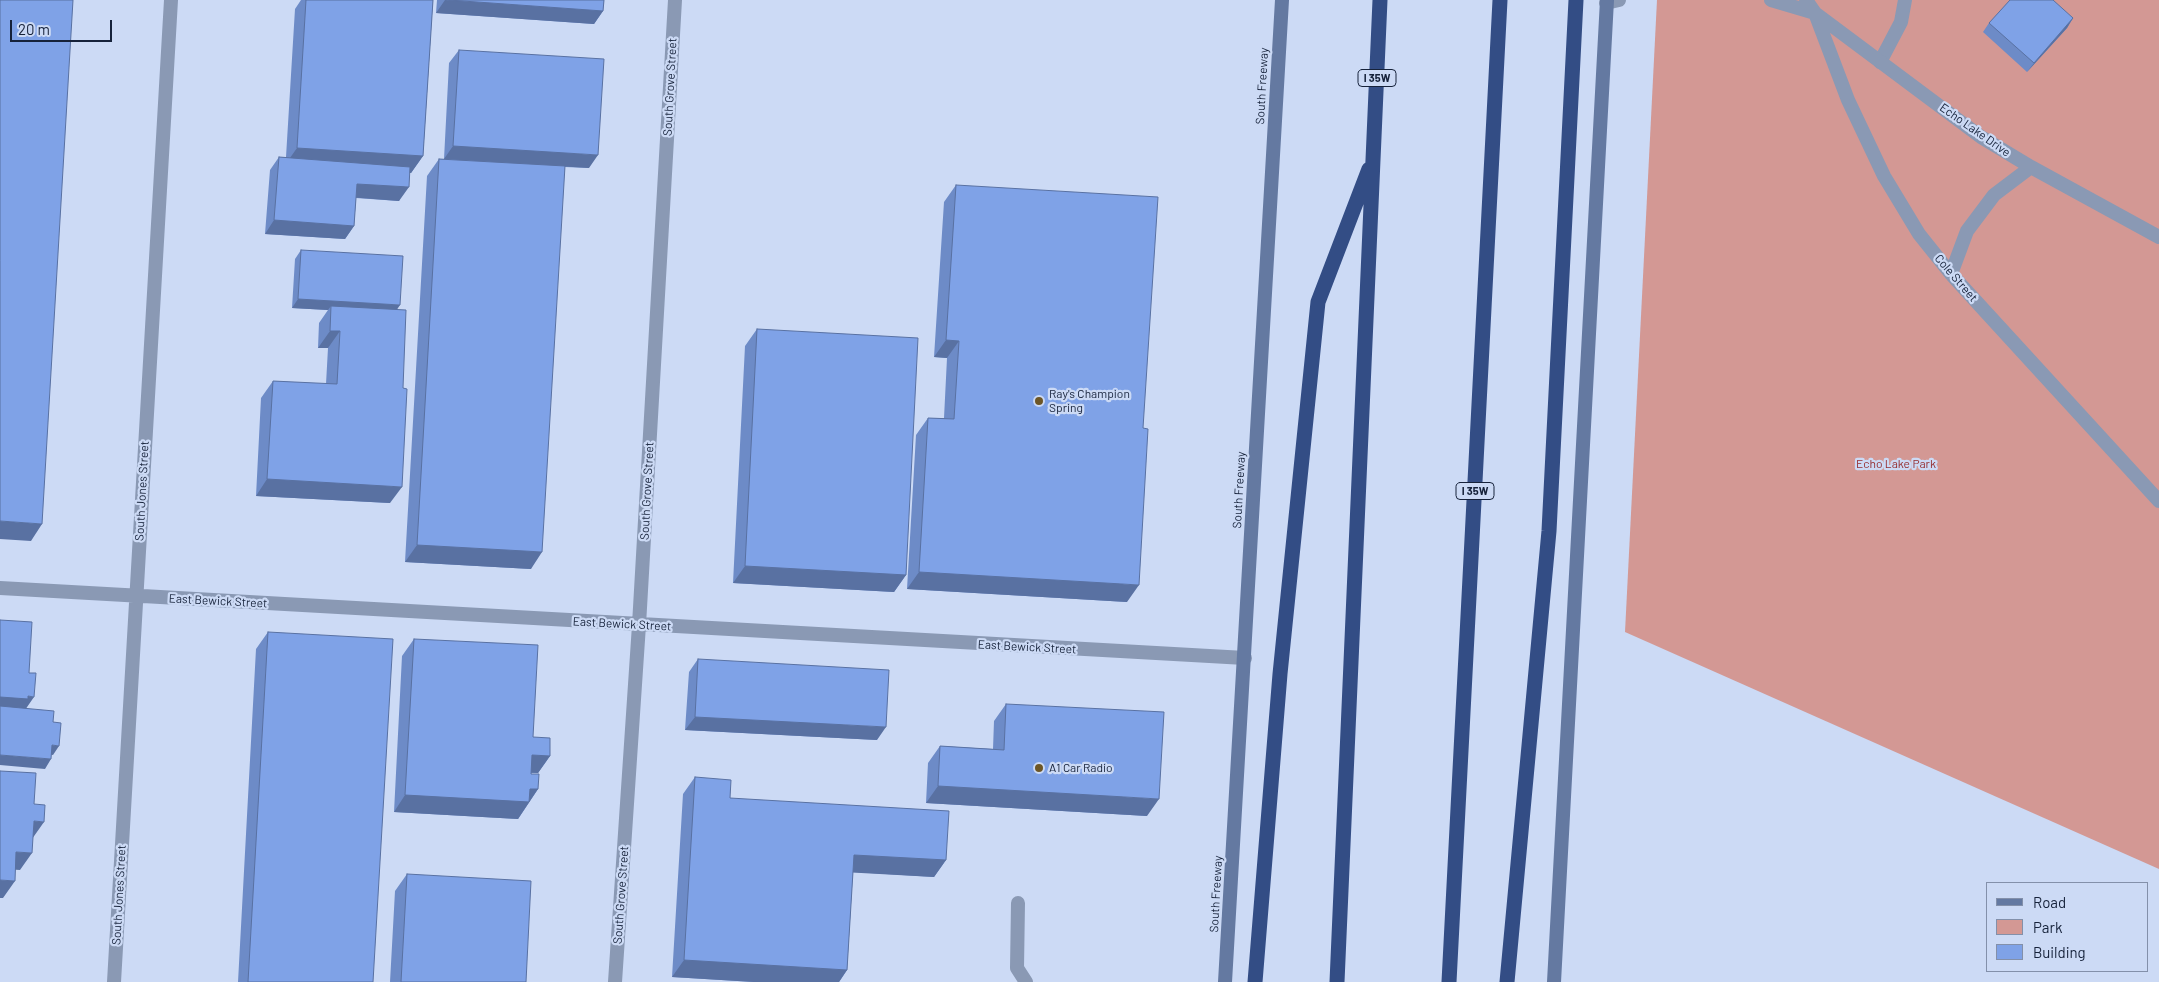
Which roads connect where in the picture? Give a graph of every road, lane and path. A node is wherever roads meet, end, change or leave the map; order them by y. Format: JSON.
{"nodes":[{"id":1,"x":171,"y":0,"type":"edge"},
{"id":2,"x":674,"y":0,"type":"edge"},
{"id":3,"x":1282,"y":0,"type":"edge"},
{"id":4,"x":1380,"y":0,"type":"edge"},
{"id":5,"x":1500,"y":0,"type":"edge"},
{"id":6,"x":1576,"y":0,"type":"edge"},
{"id":7,"x":1771,"y":0,"type":"edge"},
{"id":8,"x":1806,"y":0,"type":"edge"},
{"id":9,"x":1906,"y":0,"type":"edge"},
{"id":10,"x":1611,"y":1,"type":"edge"},
{"id":11,"x":1815,"y":13,"type":"junction"},
{"id":12,"x":1880,"y":62,"type":"junction"},
{"id":13,"x":1374,"y":156,"type":"junction"},
{"id":14,"x":2031,"y":167,"type":"junction"},
{"id":15,"x":2159,"y":237,"type":"edge"},
{"id":16,"x":1951,"y":274,"type":"junction"},
{"id":17,"x":2159,"y":501,"type":"edge"},
{"id":18,"x":0,"y":588,"type":"edge"},
{"id":19,"x":136,"y":596,"type":"junction"},
{"id":20,"x":639,"y":626,"type":"junction"},
{"id":21,"x":1245,"y":658,"type":"junction"},
{"id":22,"x":1018,"y":903,"type":"dead end"},
{"id":23,"x":114,"y":982,"type":"edge"},
{"id":24,"x":615,"y":982,"type":"edge"},
{"id":25,"x":1026,"y":982,"type":"edge"},
{"id":26,"x":1225,"y":982,"type":"edge"},
{"id":27,"x":1254,"y":982,"type":"edge"},
{"id":28,"x":1336,"y":982,"type":"edge"},
{"id":29,"x":1449,"y":982,"type":"edge"},
{"id":30,"x":1508,"y":982,"type":"edge"},
{"id":31,"x":1554,"y":982,"type":"edge"}],
"edges":[{"from":1,"to":19,"type":"street","name":"South Jones Street"},
{"from":2,"to":20,"type":"street","name":"South Grove Street"},
{"from":3,"to":21,"type":"main road","name":"South Freeway"},
{"from":4,"to":13,"type":"highway","number":"I 35W"},
{"from":5,"to":29,"type":"highway","number":"I 35W"},
{"from":6,"to":30,"type":"highway"},
{"from":7,"to":11,"type":"street"},
{"from":8,"to":11,"type":"street","name":"Echo Lake Drive"},
{"from":9,"to":12,"type":"street"},
{"from":10,"to":31,"type":"main road"},
{"from":11,"to":12,"type":"street","name":"Echo Lake Drive"},
{"from":11,"to":16,"type":"street","name":"Cole Street"},
{"from":12,"to":14,"type":"street","name":"Echo Lake Drive"},
{"from":13,"to":27,"type":"highway"},
{"from":13,"to":28,"type":"highway","number":"I 35W"},
{"from":14,"to":15,"type":"street","name":"Echo Lake Drive"},
{"from":14,"to":16,"type":"street"},
{"from":16,"to":17,"type":"street","name":"Cole Street"},
{"from":18,"to":19,"type":"street","name":"East Bewick Street"},
{"from":19,"to":20,"type":"street","name":"East Bewick Street"},
{"from":19,"to":23,"type":"street","name":"South Jones Street"},
{"from":20,"to":21,"type":"street","name":"East Bewick Street"},
{"from":20,"to":24,"type":"street","name":"South Grove Street"},
{"from":21,"to":26,"type":"main road","name":"South Freeway"},
{"from":22,"to":25,"type":"street"}]}
